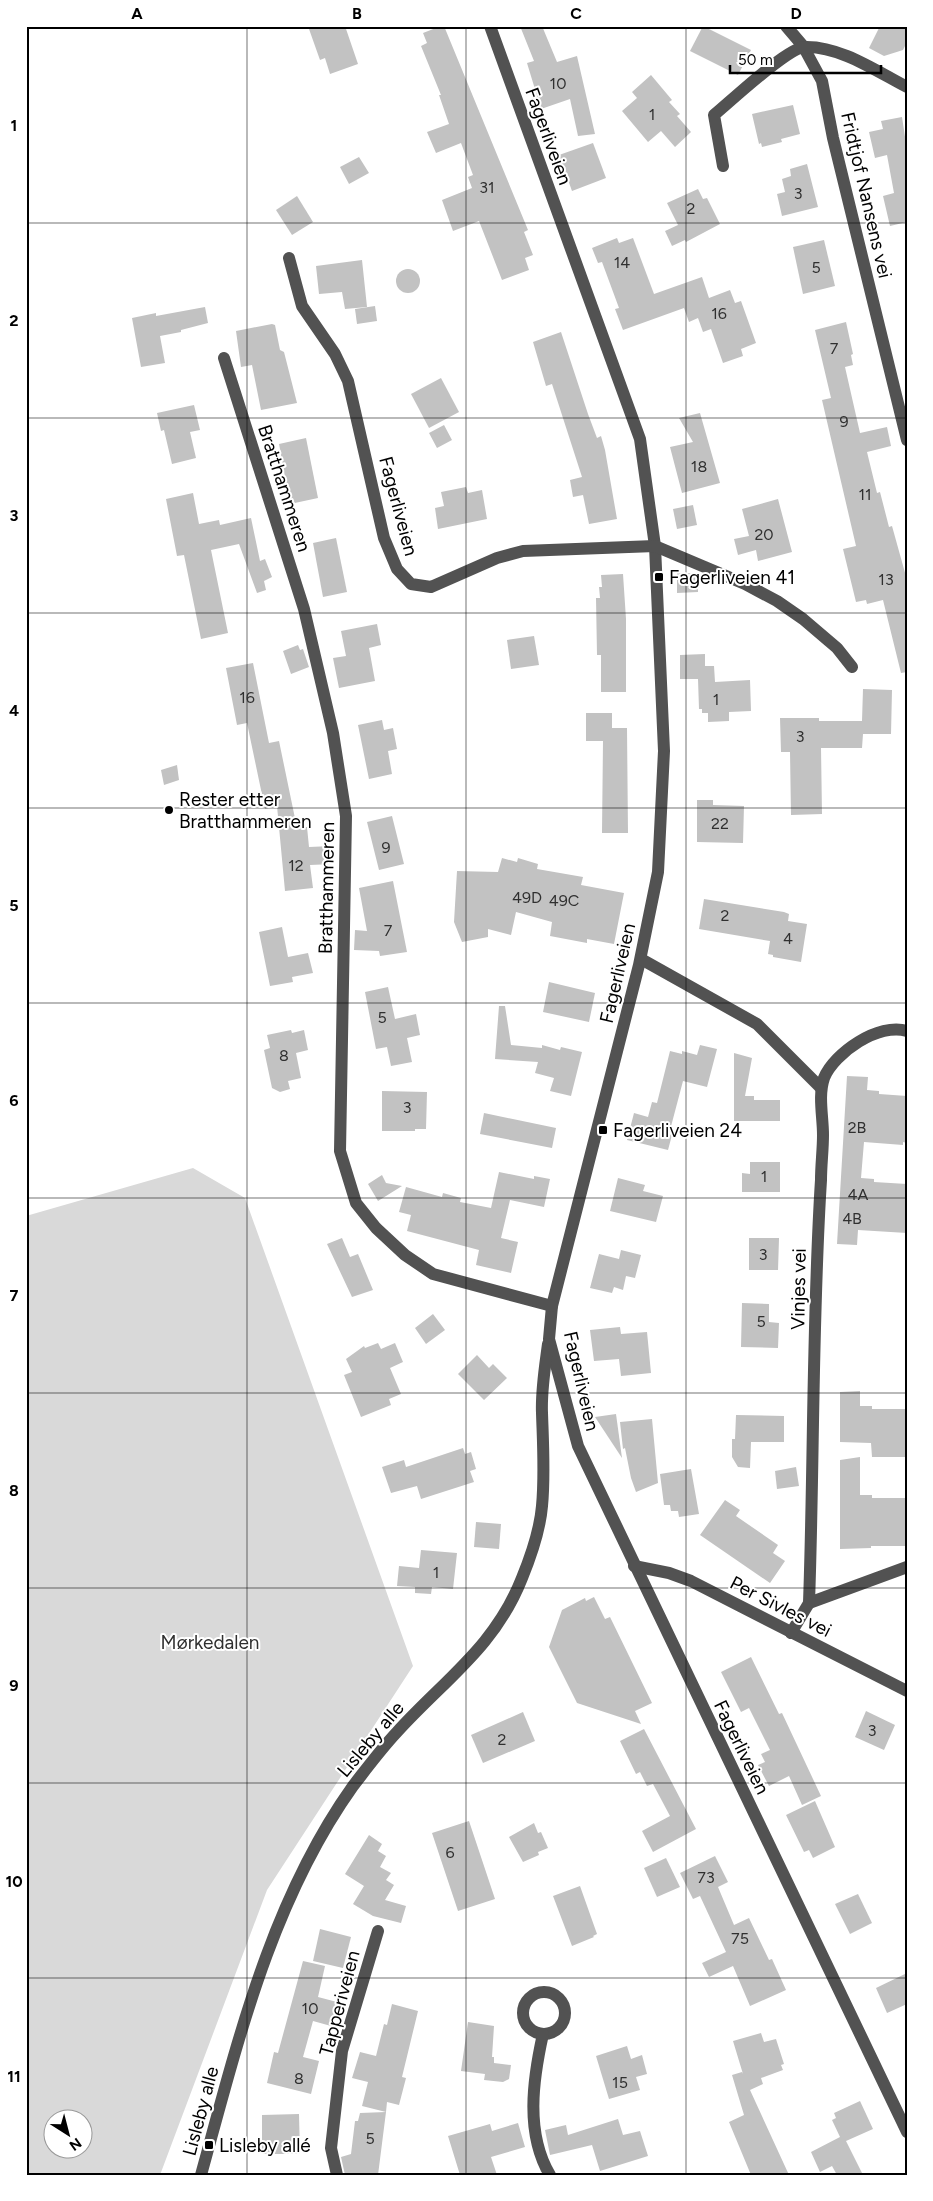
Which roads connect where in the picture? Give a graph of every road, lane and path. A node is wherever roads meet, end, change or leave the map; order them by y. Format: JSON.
{"nodes":[{"id":1,"x":490,"y":26,"type":"edge"},
{"id":2,"x":786,"y":26,"type":"edge"},
{"id":3,"x":803,"y":46,"type":"junction"},
{"id":4,"x":907,"y":86,"type":"edge"},
{"id":5,"x":723,"y":166,"type":"dead end"},
{"id":6,"x":289,"y":258,"type":"dead end"},
{"id":7,"x":224,"y":358,"type":"dead end"},
{"id":8,"x":907,"y":440,"type":"edge"},
{"id":9,"x":654,"y":546,"type":"junction"},
{"id":10,"x":852,"y":667,"type":"dead end"},
{"id":11,"x":640,"y":958,"type":"junction"},
{"id":12,"x":907,"y":1031,"type":"edge"},
{"id":13,"x":821,"y":1088,"type":"junction"},
{"id":14,"x":552,"y":1306,"type":"junction"},
{"id":15,"x":549,"y":1339,"type":"junction"},
{"id":16,"x":634,"y":1566,"type":"junction"},
{"id":17,"x":907,"y":1568,"type":"edge"},
{"id":18,"x":808,"y":1603,"type":"junction"},
{"id":19,"x":792,"y":1633,"type":"junction"},
{"id":20,"x":907,"y":1691,"type":"edge"},
{"id":21,"x":378,"y":1931,"type":"dead end"},
{"id":22,"x":543,"y":2034,"type":"dead end"},
{"id":23,"x":907,"y":2132,"type":"edge"},
{"id":24,"x":202,"y":2175,"type":"edge"},
{"id":25,"x":337,"y":2175,"type":"edge"},
{"id":26,"x":550,"y":2175,"type":"edge"}],
"edges":[{"from":1,"to":9,"type":"street","name":"Fagerliveien"},
{"from":2,"to":3,"type":"street","name":"Fridtjof Nansens vei"},
{"from":3,"to":4,"type":"street"},
{"from":3,"to":5,"type":"street"},
{"from":3,"to":8,"type":"street","name":"Fridtjof Nansens vei"},
{"from":6,"to":9,"type":"street","name":"Fagerliveien"},
{"from":7,"to":14,"type":"street","name":"Bratthammeren"},
{"from":9,"to":10,"type":"street"},
{"from":9,"to":11,"type":"street","name":"Fagerliveien"},
{"from":11,"to":13,"type":"street"},
{"from":11,"to":14,"type":"street","name":"Fagerliveien"},
{"from":12,"to":13,"type":"street","name":"Vinjes vei"},
{"from":13,"to":18,"type":"street","name":"Vinjes vei"},
{"from":14,"to":15,"type":"street","name":"Fagerliveien"},
{"from":15,"to":16,"type":"street","name":"Fagerliveien"},
{"from":15,"to":24,"type":"street","name":"Lisleby alle"},
{"from":16,"to":19,"type":"street","name":"Per Sivles vei"},
{"from":16,"to":23,"type":"street","name":"Fagerliveien"},
{"from":17,"to":18,"type":"street"},
{"from":18,"to":19,"type":"street","name":"Vinjes vei"},
{"from":19,"to":20,"type":"street","name":"Per Sivles vei"},
{"from":21,"to":25,"type":"street","name":"Tapperiveien"},
{"from":22,"to":26,"type":"street"}]}
